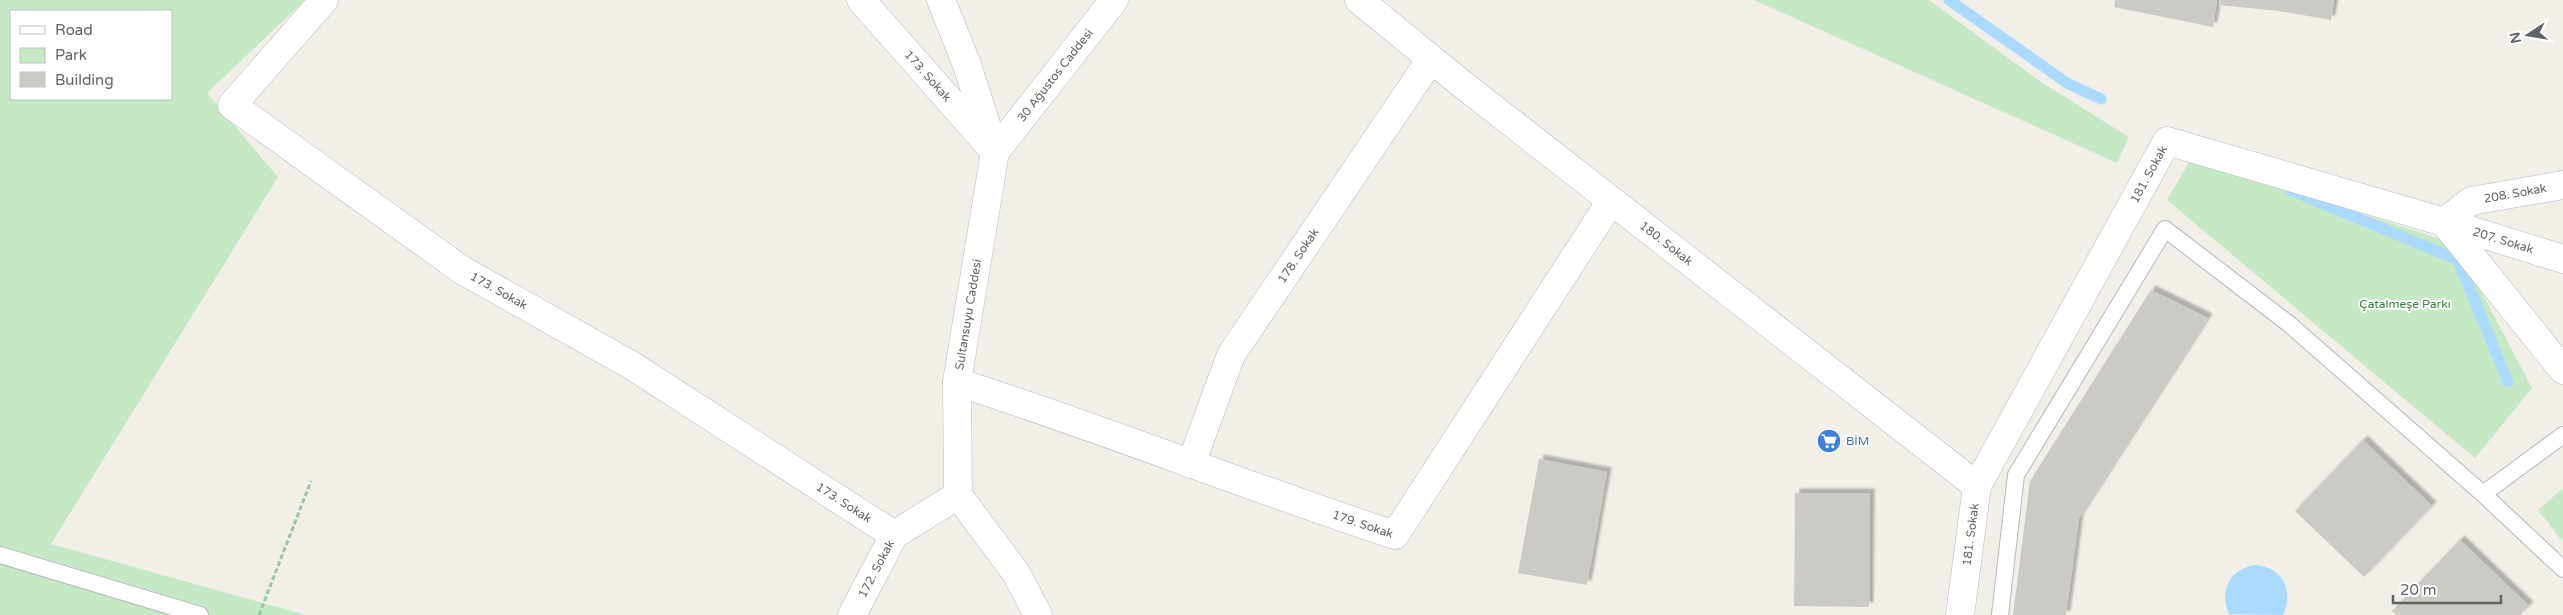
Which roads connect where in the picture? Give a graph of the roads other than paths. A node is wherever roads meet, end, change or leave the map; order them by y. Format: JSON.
{"nodes":[{"id":1,"x":324,"y":0,"type":"edge"},
{"id":2,"x":861,"y":0,"type":"edge"},
{"id":3,"x":941,"y":0,"type":"edge"},
{"id":4,"x":1114,"y":0,"type":"edge"},
{"id":5,"x":1359,"y":0,"type":"edge"},
{"id":6,"x":1430,"y":59,"type":"junction"},
{"id":7,"x":995,"y":152,"type":"junction"},
{"id":8,"x":2563,"y":185,"type":"edge"},
{"id":9,"x":1611,"y":201,"type":"junction"},
{"id":10,"x":2444,"y":222,"type":"junction"},
{"id":11,"x":2563,"y":259,"type":"edge"},
{"id":12,"x":2563,"y":370,"type":"edge"},
{"id":13,"x":957,"y":382,"type":"junction"},
{"id":14,"x":2563,"y":435,"type":"edge"},
{"id":15,"x":1190,"y":464,"type":"junction"},
{"id":16,"x":1977,"y":486,"type":"junction"},
{"id":17,"x":2483,"y":494,"type":"junction"},
{"id":18,"x":958,"y":495,"type":"junction"},
{"id":19,"x":894,"y":535,"type":"junction"},
{"id":20,"x":0,"y":555,"type":"edge"},
{"id":21,"x":2563,"y":569,"type":"edge"},
{"id":22,"x":200,"y":615,"type":"edge"},
{"id":23,"x":852,"y":615,"type":"edge"},
{"id":24,"x":1038,"y":615,"type":"edge"},
{"id":25,"x":1960,"y":615,"type":"edge"},
{"id":26,"x":2000,"y":615,"type":"edge"}],
"edges":[{"from":1,"to":19,"type":"street","name":"173. Sokak"},
{"from":2,"to":7,"type":"street","name":"173. Sokak"},
{"from":3,"to":7,"type":"street","name":"Sultansuyu Caddesi"},
{"from":4,"to":7,"type":"street","name":"30 Ağustos Caddesi"},
{"from":5,"to":6,"type":"street","name":"180. Sokak"},
{"from":6,"to":9,"type":"street","name":"180. Sokak"},
{"from":6,"to":15,"type":"street","name":"178. Sokak"},
{"from":7,"to":13,"type":"street","name":"Sultansuyu Caddesi"},
{"from":8,"to":10,"type":"street","name":"208. Sokak"},
{"from":9,"to":15,"type":"street","name":"179. Sokak"},
{"from":9,"to":16,"type":"street","name":"180. Sokak"},
{"from":10,"to":11,"type":"street","name":"207. Sokak"},
{"from":10,"to":12,"type":"street"},
{"from":10,"to":16,"type":"street","name":"181. Sokak"},
{"from":13,"to":15,"type":"street","name":"179. Sokak"},
{"from":13,"to":18,"type":"street","name":"Sultansuyu Caddesi"},
{"from":14,"to":17,"type":"lane"},
{"from":16,"to":25,"type":"street","name":"181. Sokak"},
{"from":17,"to":21,"type":"lane"},
{"from":17,"to":26,"type":"lane"},
{"from":18,"to":19,"type":"street","name":"172. Sokak"},
{"from":18,"to":24,"type":"street"},
{"from":19,"to":23,"type":"street","name":"172. Sokak"},
{"from":20,"to":22,"type":"lane"}]}
